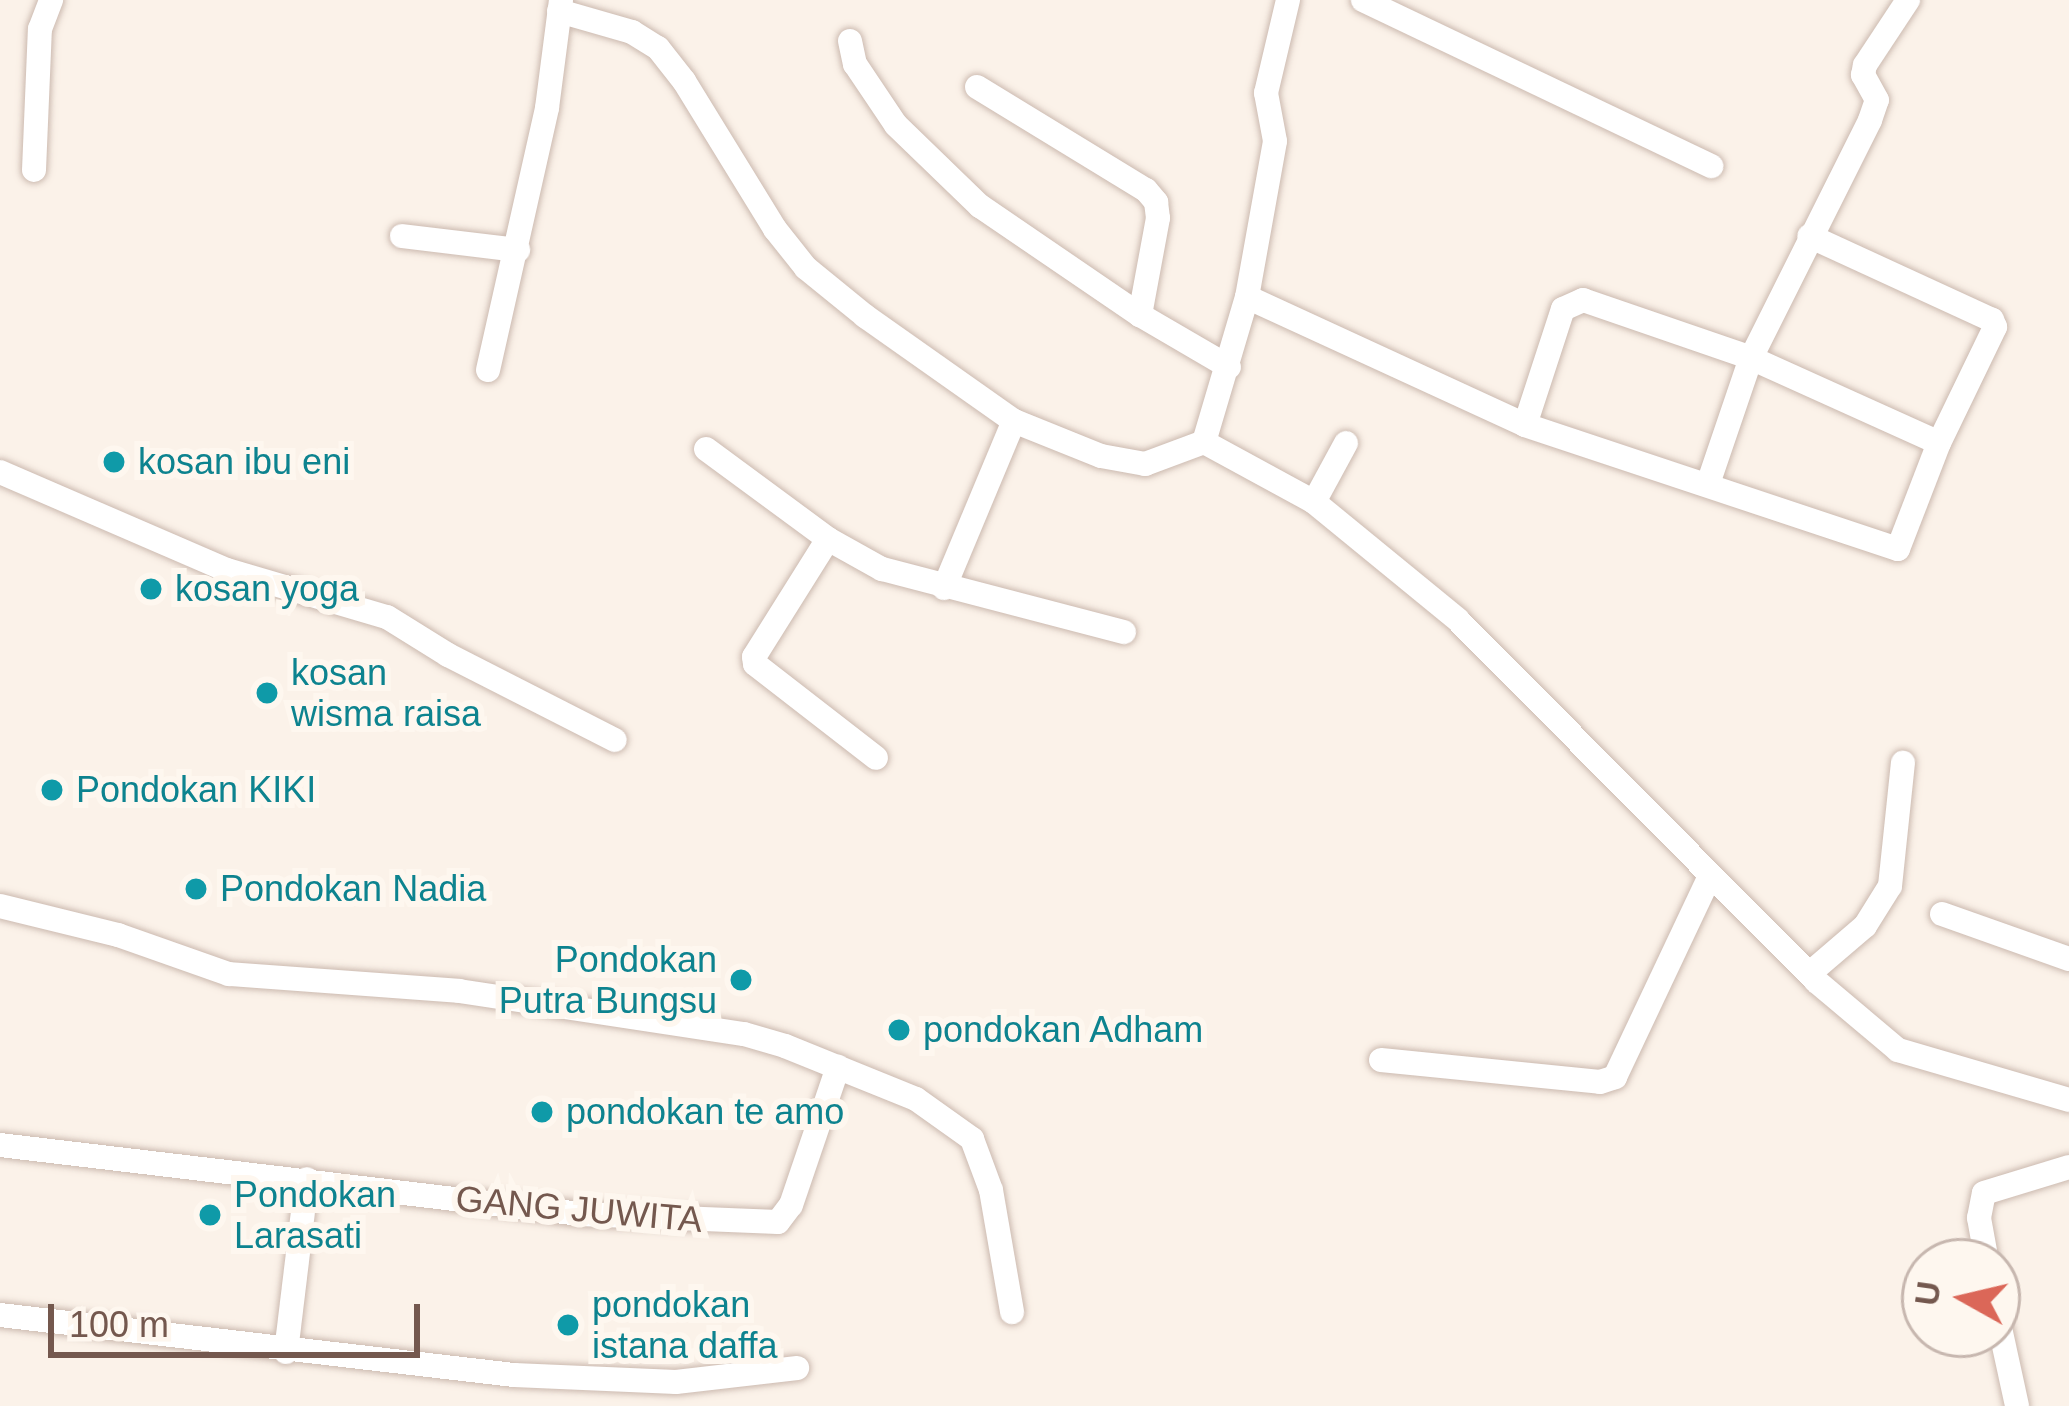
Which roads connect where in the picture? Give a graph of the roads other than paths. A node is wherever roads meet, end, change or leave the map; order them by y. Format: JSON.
{"nodes":[{"id":1,"x":51,"y":0,"type":"edge"},
{"id":2,"x":1288,"y":0,"type":"edge"},
{"id":3,"x":1363,"y":0,"type":"edge"},
{"id":4,"x":1908,"y":0,"type":"edge"},
{"id":5,"x":560,"y":6,"type":"edge"},
{"id":6,"x":850,"y":41,"type":"dead end"},
{"id":7,"x":977,"y":87,"type":"dead end"},
{"id":8,"x":1711,"y":166,"type":"dead end"},
{"id":9,"x":34,"y":170,"type":"dead end"},
{"id":10,"x":1813,"y":228,"type":"junction"},
{"id":11,"x":402,"y":236,"type":"dead end"},
{"id":12,"x":518,"y":250,"type":"junction"},
{"id":13,"x":1247,"y":297,"type":"junction"},
{"id":14,"x":1140,"y":315,"type":"junction"},
{"id":15,"x":1751,"y":358,"type":"junction"},
{"id":16,"x":1229,"y":367,"type":"junction"},
{"id":17,"x":488,"y":370,"type":"dead end"},
{"id":18,"x":1013,"y":421,"type":"junction"},
{"id":19,"x":1525,"y":425,"type":"junction"},
{"id":20,"x":1204,"y":442,"type":"junction"},
{"id":21,"x":1939,"y":442,"type":"junction"},
{"id":22,"x":1346,"y":443,"type":"dead end"},
{"id":23,"x":706,"y":449,"type":"dead end"},
{"id":24,"x":0,"y":472,"type":"edge"},
{"id":25,"x":1708,"y":484,"type":"junction"},
{"id":26,"x":1314,"y":502,"type":"junction"},
{"id":27,"x":828,"y":539,"type":"junction"},
{"id":28,"x":944,"y":588,"type":"junction"},
{"id":29,"x":1124,"y":632,"type":"dead end"},
{"id":30,"x":615,"y":740,"type":"dead end"},
{"id":31,"x":876,"y":758,"type":"dead end"},
{"id":32,"x":1903,"y":763,"type":"dead end"},
{"id":33,"x":1709,"y":876,"type":"junction"},
{"id":34,"x":0,"y":905,"type":"edge"},
{"id":35,"x":1942,"y":914,"type":"dead end"},
{"id":36,"x":2069,"y":959,"type":"edge"},
{"id":37,"x":1810,"y":973,"type":"junction"},
{"id":38,"x":1381,"y":1060,"type":"dead end"},
{"id":39,"x":838,"y":1067,"type":"junction"},
{"id":40,"x":2069,"y":1100,"type":"edge"},
{"id":41,"x":0,"y":1144,"type":"edge"},
{"id":42,"x":2069,"y":1167,"type":"edge"},
{"id":43,"x":308,"y":1179,"type":"junction"},
{"id":44,"x":1983,"y":1238,"type":"edge"},
{"id":45,"x":1012,"y":1312,"type":"dead end"},
{"id":46,"x":0,"y":1316,"type":"edge"},
{"id":47,"x":286,"y":1352,"type":"junction"},
{"id":48,"x":2007,"y":1358,"type":"edge"},
{"id":49,"x":797,"y":1368,"type":"dead end"},
{"id":50,"x":2017,"y":1406,"type":"edge"}],
"edges":[{"from":1,"to":9,"type":"street"},
{"from":2,"to":13,"type":"street"},
{"from":3,"to":8,"type":"street"},
{"from":4,"to":10,"type":"street"},
{"from":5,"to":12,"type":"street"},
{"from":5,"to":18,"type":"street"},
{"from":6,"to":14,"type":"street"},
{"from":7,"to":14,"type":"street"},
{"from":10,"to":15,"type":"street"},
{"from":10,"to":21,"type":"street"},
{"from":11,"to":12,"type":"street"},
{"from":12,"to":17,"type":"street"},
{"from":13,"to":16,"type":"street"},
{"from":13,"to":19,"type":"street"},
{"from":14,"to":16,"type":"street"},
{"from":15,"to":19,"type":"street"},
{"from":15,"to":21,"type":"street"},
{"from":15,"to":25,"type":"street"},
{"from":16,"to":20,"type":"street"},
{"from":18,"to":20,"type":"street"},
{"from":18,"to":28,"type":"street"},
{"from":19,"to":25,"type":"street"},
{"from":20,"to":26,"type":"street"},
{"from":21,"to":25,"type":"street"},
{"from":22,"to":26,"type":"street"},
{"from":23,"to":27,"type":"street"},
{"from":24,"to":30,"type":"street"},
{"from":26,"to":33,"type":"street"},
{"from":27,"to":28,"type":"street"},
{"from":27,"to":31,"type":"street"},
{"from":28,"to":29,"type":"street"},
{"from":32,"to":37,"type":"street"},
{"from":33,"to":37,"type":"street"},
{"from":33,"to":38,"type":"street"},
{"from":34,"to":39,"type":"street"},
{"from":35,"to":36,"type":"street"},
{"from":37,"to":40,"type":"street"},
{"from":39,"to":43,"type":"street","name":"GANG JUWITA"},
{"from":39,"to":45,"type":"street"},
{"from":41,"to":43,"type":"street","name":"GANG JUWITA"},
{"from":42,"to":44,"type":"street"},
{"from":43,"to":47,"type":"street"},
{"from":46,"to":47,"type":"street"},
{"from":47,"to":49,"type":"street"},
{"from":48,"to":50,"type":"street"}]}
